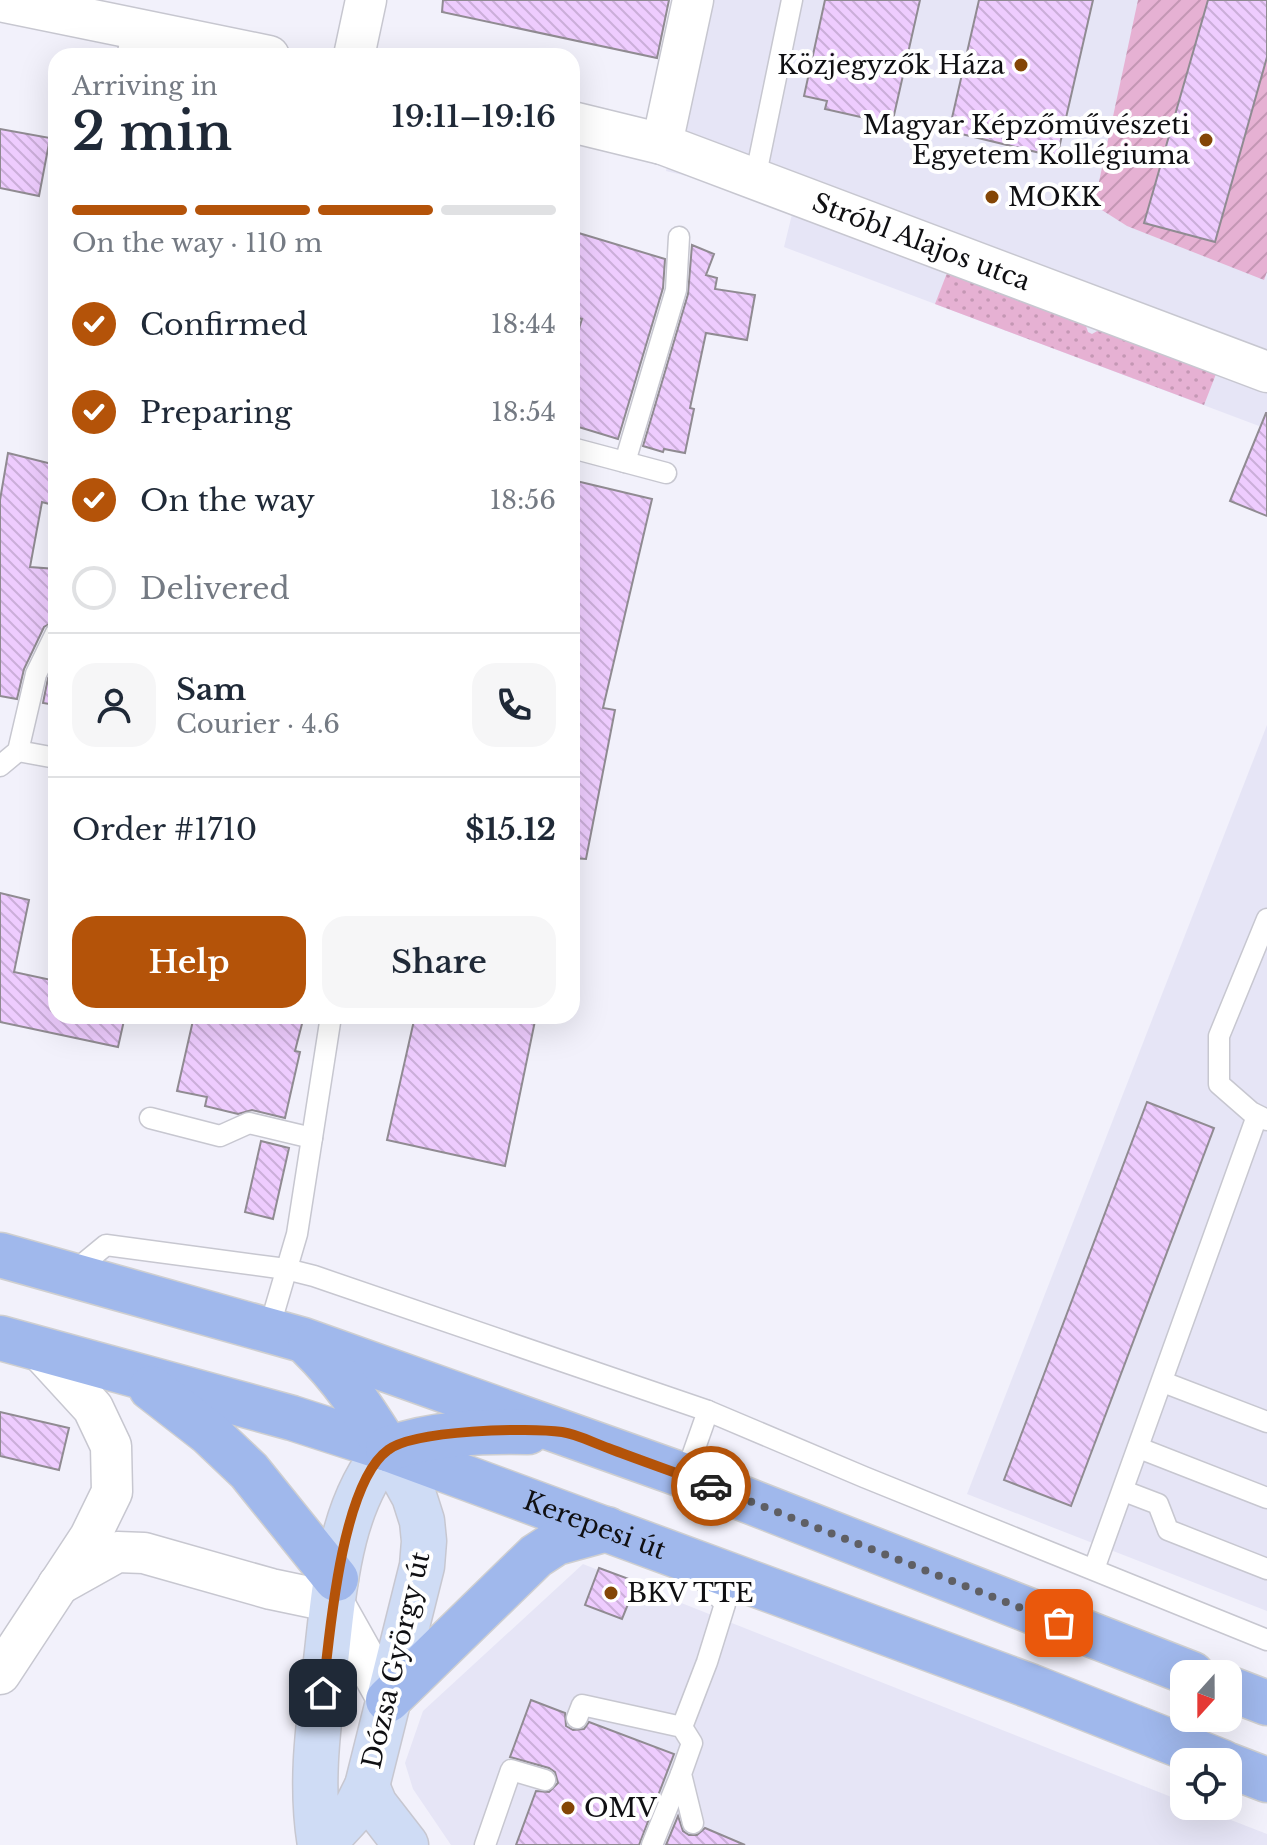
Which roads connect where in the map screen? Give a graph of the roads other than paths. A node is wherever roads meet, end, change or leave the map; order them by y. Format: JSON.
{"nodes":[{"id":1,"x":366,"y":0,"type":"edge"},
{"id":2,"x":693,"y":0,"type":"edge"},
{"id":3,"x":792,"y":0,"type":"edge"},
{"id":4,"x":10,"y":1,"type":"edge"},
{"id":5,"x":130,"y":42,"type":"edge"},
{"id":6,"x":190,"y":48,"type":"edge"},
{"id":7,"x":356,"y":48,"type":"edge"},
{"id":8,"x":580,"y":124,"type":"edge"},
{"id":9,"x":662,"y":144,"type":"junction"},
{"id":10,"x":755,"y":179,"type":"junction"},
{"id":11,"x":679,"y":237,"type":"dead end"},
{"id":12,"x":1267,"y":372,"type":"edge"},
{"id":13,"x":580,"y":450,"type":"edge"},
{"id":14,"x":625,"y":462,"type":"junction"},
{"id":15,"x":666,"y":473,"type":"dead end"},
{"id":16,"x":48,"y":649,"type":"edge"},
{"id":17,"x":18,"y":751,"type":"junction"},
{"id":18,"x":48,"y":757,"type":"edge"},
{"id":19,"x":0,"y":766,"type":"edge"},
{"id":20,"x":1267,"y":919,"type":"edge"},
{"id":21,"x":330,"y":1024,"type":"edge"},
{"id":22,"x":150,"y":1118,"type":"dead end"},
{"id":23,"x":1262,"y":1118,"type":"edge"},
{"id":24,"x":312,"y":1138,"type":"junction"},
{"id":25,"x":0,"y":1255,"type":"edge"},
{"id":26,"x":286,"y":1269,"type":"junction"},
{"id":27,"x":72,"y":1273,"type":"junction"},
{"id":28,"x":286,"y":1334,"type":"junction"},
{"id":29,"x":19,"y":1343,"type":"edge"},
{"id":30,"x":133,"y":1375,"type":"junction"},
{"id":31,"x":1163,"y":1382,"type":"junction"},
{"id":32,"x":708,"y":1411,"type":"junction"},
{"id":33,"x":1267,"y":1422,"type":"edge"},
{"id":34,"x":563,"y":1432,"type":"junction"},
{"id":35,"x":1139,"y":1448,"type":"junction"},
{"id":36,"x":388,"y":1449,"type":"junction"},
{"id":37,"x":685,"y":1476,"type":"junction"},
{"id":38,"x":1124,"y":1491,"type":"junction"},
{"id":39,"x":1267,"y":1498,"type":"edge"},
{"id":40,"x":607,"y":1529,"type":"junction"},
{"id":41,"x":685,"y":1559,"type":"junction"},
{"id":42,"x":1094,"y":1569,"type":"junction"},
{"id":43,"x":1267,"y":1569,"type":"edge"},
{"id":44,"x":58,"y":1585,"type":"junction"},
{"id":45,"x":334,"y":1591,"type":"junction"},
{"id":46,"x":1267,"y":1640,"type":"edge"},
{"id":47,"x":1170,"y":1665,"type":"edge"},
{"id":48,"x":0,"y":1674,"type":"edge"},
{"id":49,"x":1242,"y":1693,"type":"edge"},
{"id":50,"x":388,"y":1700,"type":"junction"},
{"id":51,"x":1267,"y":1703,"type":"edge"},
{"id":52,"x":577,"y":1718,"type":"dead end"},
{"id":53,"x":682,"y":1727,"type":"junction"},
{"id":54,"x":1187,"y":1748,"type":"edge"},
{"id":55,"x":1242,"y":1770,"type":"edge"},
{"id":56,"x":681,"y":1774,"type":"junction"},
{"id":57,"x":545,"y":1780,"type":"dead end"},
{"id":58,"x":1267,"y":1780,"type":"edge"},
{"id":59,"x":367,"y":1786,"type":"junction"},
{"id":60,"x":693,"y":1823,"type":"dead end"},
{"id":61,"x":321,"y":1845,"type":"edge"},
{"id":62,"x":406,"y":1845,"type":"edge"},
{"id":63,"x":485,"y":1845,"type":"edge"},
{"id":64,"x":652,"y":1845,"type":"edge"}],
"edges":[{"from":1,"to":7,"type":"street"},
{"from":2,"to":9,"type":"street"},
{"from":3,"to":10,"type":"lane"},
{"from":4,"to":5,"type":"street"},
{"from":5,"to":6,"type":"street"},
{"from":8,"to":9,"type":"street","name":"Stróbl Alajos utca"},
{"from":9,"to":10,"type":"street","name":"Stróbl Alajos utca"},
{"from":10,"to":12,"type":"street","name":"Stróbl Alajos utca"},
{"from":11,"to":14,"type":"lane"},
{"from":13,"to":14,"type":"lane"},
{"from":14,"to":15,"type":"lane"},
{"from":16,"to":17,"type":"lane"},
{"from":17,"to":18,"type":"lane"},
{"from":17,"to":19,"type":"lane"},
{"from":20,"to":23,"type":"lane"},
{"from":21,"to":24,"type":"lane"},
{"from":22,"to":24,"type":"lane"},
{"from":23,"to":31,"type":"lane"},
{"from":24,"to":26,"type":"lane"},
{"from":25,"to":27,"type":"main road"},
{"from":26,"to":27,"type":"lane"},
{"from":26,"to":28,"type":"lane"},
{"from":26,"to":32,"type":"lane"},
{"from":27,"to":28,"type":"main road"},
{"from":28,"to":34,"type":"main road"},
{"from":28,"to":36,"type":"main road"},
{"from":29,"to":30,"type":"main road","name":"Kerepesi út"},
{"from":29,"to":44,"type":"street"},
{"from":30,"to":36,"type":"main road","name":"Kerepesi út"},
{"from":30,"to":45,"type":"main road"},
{"from":31,"to":33,"type":"lane"},
{"from":31,"to":35,"type":"lane"},
{"from":32,"to":37,"type":"lane"},
{"from":32,"to":42,"type":"lane"},
{"from":34,"to":36,"type":"main road"},
{"from":34,"to":37,"type":"main road"},
{"from":35,"to":38,"type":"lane"},
{"from":35,"to":39,"type":"lane"},
{"from":36,"to":40,"type":"main road","name":"Kerepesi út"},
{"from":36,"to":45,"type":"main road"},
{"from":36,"to":50,"type":"main road","name":"Dózsa György út"},
{"from":37,"to":47,"type":"main road"},
{"from":38,"to":42,"type":"lane"},
{"from":38,"to":43,"type":"lane"},
{"from":40,"to":41,"type":"main road","name":"Kerepesi út"},
{"from":40,"to":50,"type":"main road"},
{"from":41,"to":53,"type":"lane"},
{"from":41,"to":54,"type":"main road","name":"Kerepesi út"},
{"from":42,"to":46,"type":"lane"},
{"from":44,"to":45,"type":"street"},
{"from":44,"to":48,"type":"street"},
{"from":45,"to":50,"type":"street"},
{"from":45,"to":61,"type":"main road"},
{"from":49,"to":51,"type":"main road"},
{"from":50,"to":59,"type":"main road","name":"Dózsa György út"},
{"from":52,"to":53,"type":"lane"},
{"from":53,"to":56,"type":"lane"},
{"from":55,"to":58,"type":"main road"},
{"from":56,"to":60,"type":"lane"},
{"from":56,"to":64,"type":"lane"},
{"from":57,"to":63,"type":"lane"},
{"from":59,"to":61,"type":"main road"},
{"from":59,"to":62,"type":"main road","name":"Dózsa György út"}]}
